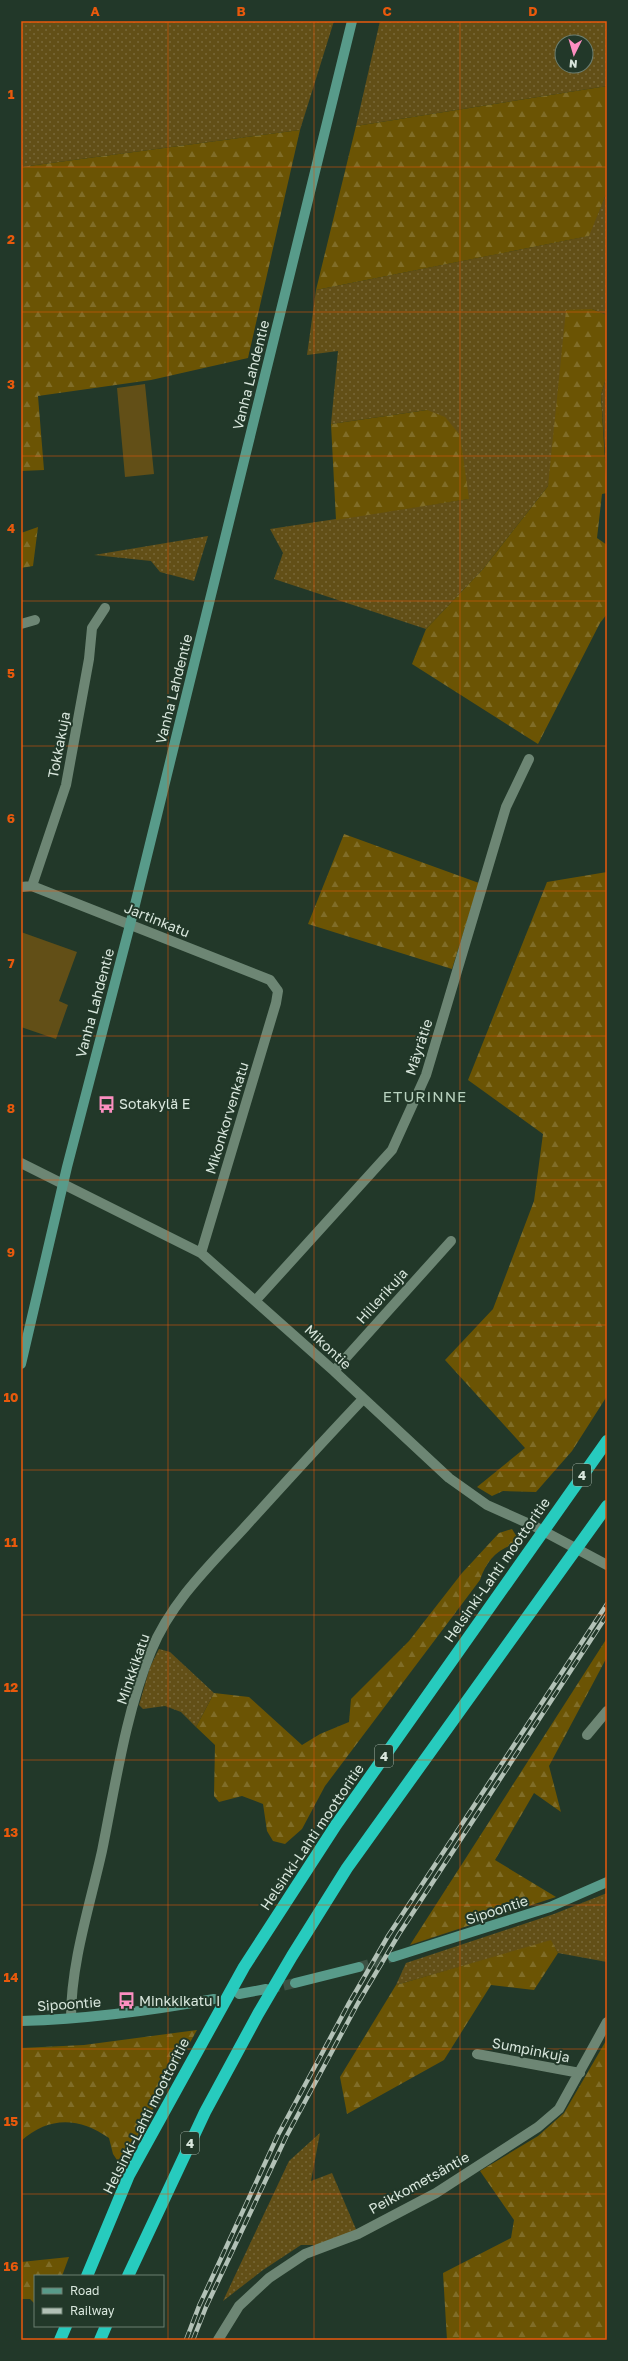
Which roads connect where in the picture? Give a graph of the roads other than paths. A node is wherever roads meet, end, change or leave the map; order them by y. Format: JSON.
{"nodes":[{"id":1,"x":352,"y":21,"type":"edge"},
{"id":2,"x":105,"y":608,"type":"dead end"},
{"id":3,"x":35,"y":620,"type":"dead end"},
{"id":4,"x":21,"y":624,"type":"edge"},
{"id":5,"x":528,"y":759,"type":"dead end"},
{"id":6,"x":32,"y":886,"type":"junction"},
{"id":7,"x":21,"y":887,"type":"edge"},
{"id":8,"x":130,"y":925,"type":"junction"},
{"id":9,"x":278,"y":991,"type":"joint"},
{"id":10,"x":21,"y":1163,"type":"edge"},
{"id":11,"x":451,"y":1241,"type":"dead end"},
{"id":12,"x":201,"y":1253,"type":"junction"},
{"id":13,"x":256,"y":1300,"type":"junction"},
{"id":14,"x":21,"y":1364,"type":"edge"},
{"id":15,"x":334,"y":1371,"type":"junction"},
{"id":16,"x":363,"y":1399,"type":"junction"},
{"id":17,"x":607,"y":1441,"type":"edge"},
{"id":18,"x":607,"y":1506,"type":"edge"},
{"id":19,"x":607,"y":1565,"type":"edge"},
{"id":20,"x":607,"y":1712,"type":"edge"},
{"id":21,"x":586,"y":1736,"type":"dead end"},
{"id":22,"x":607,"y":1882,"type":"edge"},
{"id":23,"x":393,"y":1957,"type":"tunnel mouth"},
{"id":24,"x":359,"y":1967,"type":"tunnel mouth"},
{"id":25,"x":295,"y":1983,"type":"tunnel mouth"},
{"id":26,"x":266,"y":1989,"type":"tunnel mouth"},
{"id":27,"x":239,"y":1994,"type":"dead end"},
{"id":28,"x":214,"y":1999,"type":"dead end"},
{"id":29,"x":71,"y":2018,"type":"junction"},
{"id":30,"x":21,"y":2021,"type":"edge"},
{"id":31,"x":607,"y":2022,"type":"edge"},
{"id":32,"x":477,"y":2054,"type":"dead end"},
{"id":33,"x":580,"y":2073,"type":"junction"},
{"id":34,"x":87,"y":2275,"type":"edge"},
{"id":35,"x":128,"y":2275,"type":"edge"},
{"id":36,"x":66,"y":2327,"type":"edge"},
{"id":37,"x":106,"y":2327,"type":"edge"},
{"id":38,"x":60,"y":2340,"type":"edge"},
{"id":39,"x":100,"y":2340,"type":"edge"},
{"id":40,"x":218,"y":2340,"type":"edge"}],
"edges":[{"from":1,"to":8,"type":"main road","name":"Vanha Lahdentie"},
{"from":2,"to":6,"type":"street","name":"Tokkakuja"},
{"from":3,"to":4,"type":"street"},
{"from":5,"to":13,"type":"street","name":"Mäyrätie"},
{"from":6,"to":7,"type":"street","name":"Jartinkatu"},
{"from":6,"to":8,"type":"street","name":"Jartinkatu"},
{"from":8,"to":9,"type":"street","name":"Jartinkatu"},
{"from":8,"to":14,"type":"main road","name":"Vanha Lahdentie"},
{"from":9,"to":12,"type":"street","name":"Mikonkorvenkatu"},
{"from":10,"to":12,"type":"street","name":"Mikontie"},
{"from":11,"to":15,"type":"street","name":"Hillerikuja"},
{"from":12,"to":13,"type":"street","name":"Mikontie"},
{"from":13,"to":15,"type":"street","name":"Mikontie"},
{"from":15,"to":16,"type":"street","name":"Mikontie"},
{"from":16,"to":19,"type":"street","name":"Mikontie"},
{"from":16,"to":29,"type":"street","name":"Minkkikatu"},
{"from":17,"to":34,"type":"highway","name":"Helsinki-Lahti moottoritie","number":"4"},
{"from":18,"to":35,"type":"highway","number":"4"},
{"from":20,"to":21,"type":"street"},
{"from":22,"to":23,"type":"main road","name":"Sipoontie"},
{"from":24,"to":25,"type":"main road"},
{"from":26,"to":27,"type":"main road"},
{"from":28,"to":29,"type":"main road","name":"Sipoontie"},
{"from":29,"to":30,"type":"main road","name":"Sipoontie"},
{"from":31,"to":33,"type":"street","name":"Peikkometsäntie"},
{"from":32,"to":33,"type":"street","name":"Sumpinkuja"},
{"from":33,"to":40,"type":"street","name":"Peikkometsäntie"},
{"from":36,"to":38,"type":"highway"},
{"from":37,"to":39,"type":"highway"}]}
